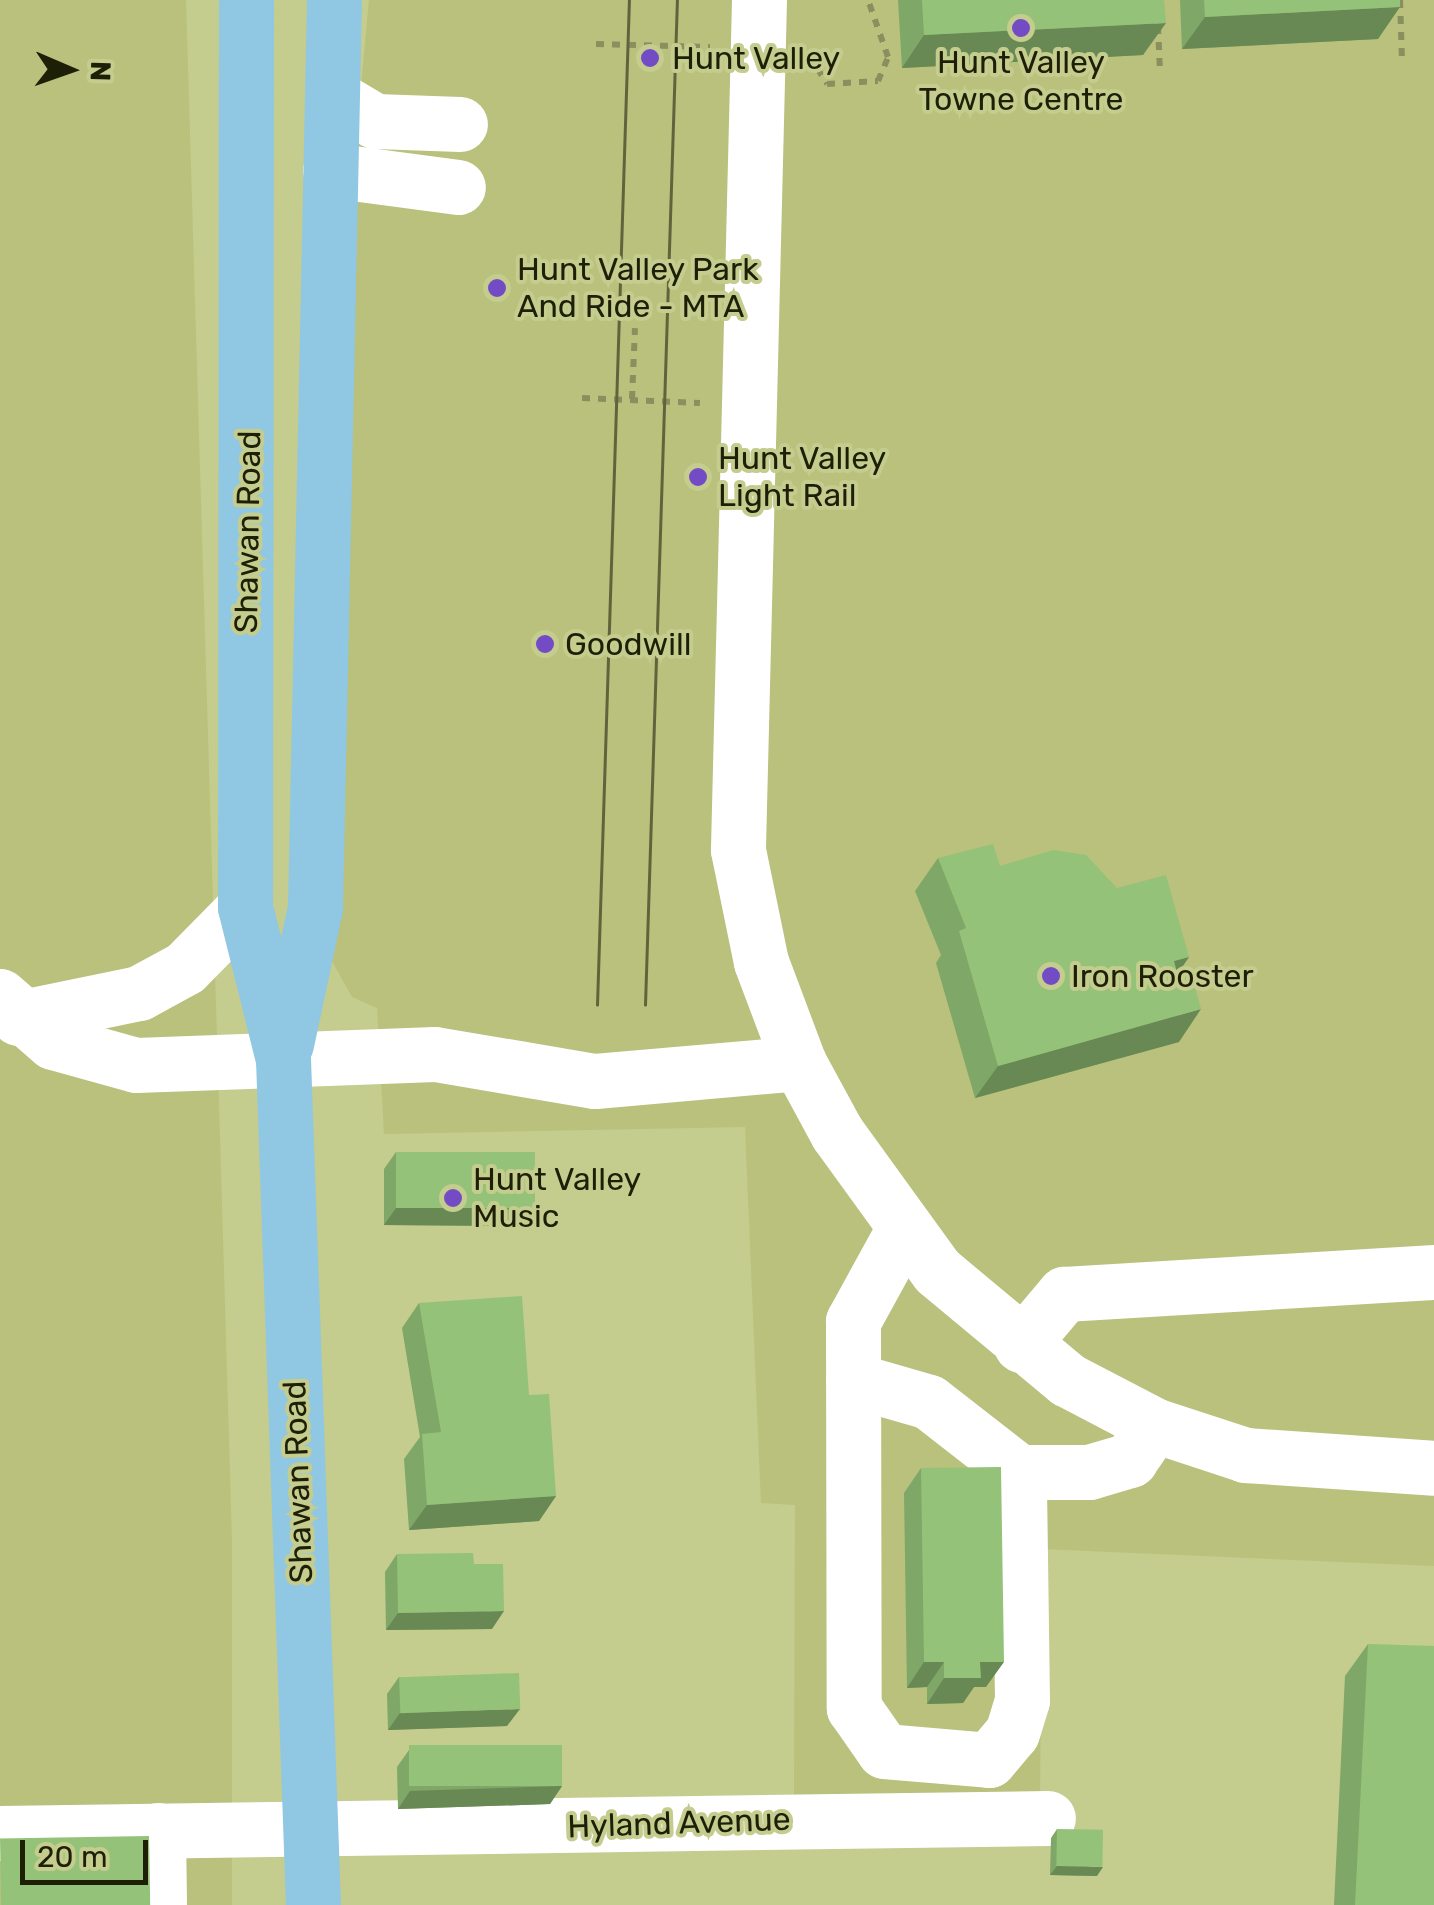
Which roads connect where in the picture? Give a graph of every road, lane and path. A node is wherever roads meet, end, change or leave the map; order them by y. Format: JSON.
{"nodes":[{"id":1,"x":246,"y":0,"type":"edge"},
{"id":2,"x":334,"y":0,"type":"edge"},
{"id":3,"x":759,"y":0,"type":"edge"},
{"id":4,"x":868,"y":0,"type":"edge"},
{"id":5,"x":1400,"y":0,"type":"edge"},
{"id":6,"x":1158,"y":18,"type":"edge"},
{"id":7,"x":809,"y":36,"type":"dead end"},
{"id":8,"x":596,"y":44,"type":"dead end"},
{"id":9,"x":710,"y":47,"type":"dead end"},
{"id":10,"x":1402,"y":61,"type":"dead end"},
{"id":11,"x":1160,"y":70,"type":"dead end"},
{"id":12,"x":333,"y":96,"type":"junction"},
{"id":13,"x":460,"y":124,"type":"dead end"},
{"id":14,"x":249,"y":164,"type":"junction"},
{"id":15,"x":330,"y":170,"type":"junction"},
{"id":16,"x":458,"y":187,"type":"dead end"},
{"id":17,"x":635,"y":328,"type":"dead end"},
{"id":18,"x":582,"y":398,"type":"dead end"},
{"id":19,"x":632,"y":399,"type":"junction"},
{"id":20,"x":745,"y":424,"type":"junction"},
{"id":21,"x":244,"y":907,"type":"junction"},
{"id":22,"x":9,"y":1007,"type":"edge"},
{"id":23,"x":282,"y":1059,"type":"junction"},
{"id":24,"x":800,"y":1064,"type":"junction"},
{"id":25,"x":903,"y":1230,"type":"junction"},
{"id":26,"x":1434,"y":1272,"type":"edge"},
{"id":27,"x":1021,"y":1345,"type":"junction"},
{"id":28,"x":853,"y":1380,"type":"junction"},
{"id":29,"x":1154,"y":1425,"type":"junction"},
{"id":30,"x":1434,"y":1468,"type":"edge"},
{"id":31,"x":1019,"y":1472,"type":"junction"},
{"id":32,"x":1048,"y":1818,"type":"dead end"},
{"id":33,"x":158,"y":1830,"type":"junction"},
{"id":34,"x":0,"y":1832,"type":"edge"},
{"id":35,"x":310,"y":1835,"type":"junction"},
{"id":36,"x":158,"y":1905,"type":"edge"},
{"id":37,"x":313,"y":1905,"type":"edge"}],
"edges":[{"from":1,"to":14,"type":"main road","name":"Shawan Road"},
{"from":2,"to":12,"type":"main road","name":"Shawan Road"},
{"from":3,"to":20,"type":"lane"},
{"from":4,"to":7,"type":"path"},
{"from":5,"to":10,"type":"path"},
{"from":6,"to":11,"type":"path"},
{"from":8,"to":9,"type":"path"},
{"from":12,"to":13,"type":"lane"},
{"from":12,"to":15,"type":"main road","name":"Shawan Road"},
{"from":14,"to":15,"type":"main road"},
{"from":14,"to":21,"type":"main road","name":"Shawan Road"},
{"from":15,"to":16,"type":"lane"},
{"from":15,"to":23,"type":"main road","name":"Shawan Road"},
{"from":17,"to":19,"type":"path"},
{"from":18,"to":19,"type":"path"},
{"from":19,"to":20,"type":"path"},
{"from":20,"to":24,"type":"lane"},
{"from":21,"to":22,"type":"lane"},
{"from":21,"to":23,"type":"main road","name":"Shawan Road"},
{"from":22,"to":23,"type":"lane"},
{"from":23,"to":24,"type":"lane"},
{"from":23,"to":35,"type":"main road","name":"Shawan Road"},
{"from":24,"to":25,"type":"lane"},
{"from":25,"to":27,"type":"lane"},
{"from":25,"to":28,"type":"lane"},
{"from":26,"to":27,"type":"lane"},
{"from":27,"to":29,"type":"lane"},
{"from":28,"to":31,"type":"lane"},
{"from":28,"to":31,"type":"lane"},
{"from":29,"to":30,"type":"lane"},
{"from":29,"to":31,"type":"lane"},
{"from":32,"to":35,"type":"lane","name":"Hyland Avenue"},
{"from":33,"to":34,"type":"lane","name":"Hyland Avenue"},
{"from":33,"to":35,"type":"lane","name":"Hyland Avenue"},
{"from":33,"to":36,"type":"lane"},
{"from":35,"to":37,"type":"main road","name":"Shawan Road"}]}
